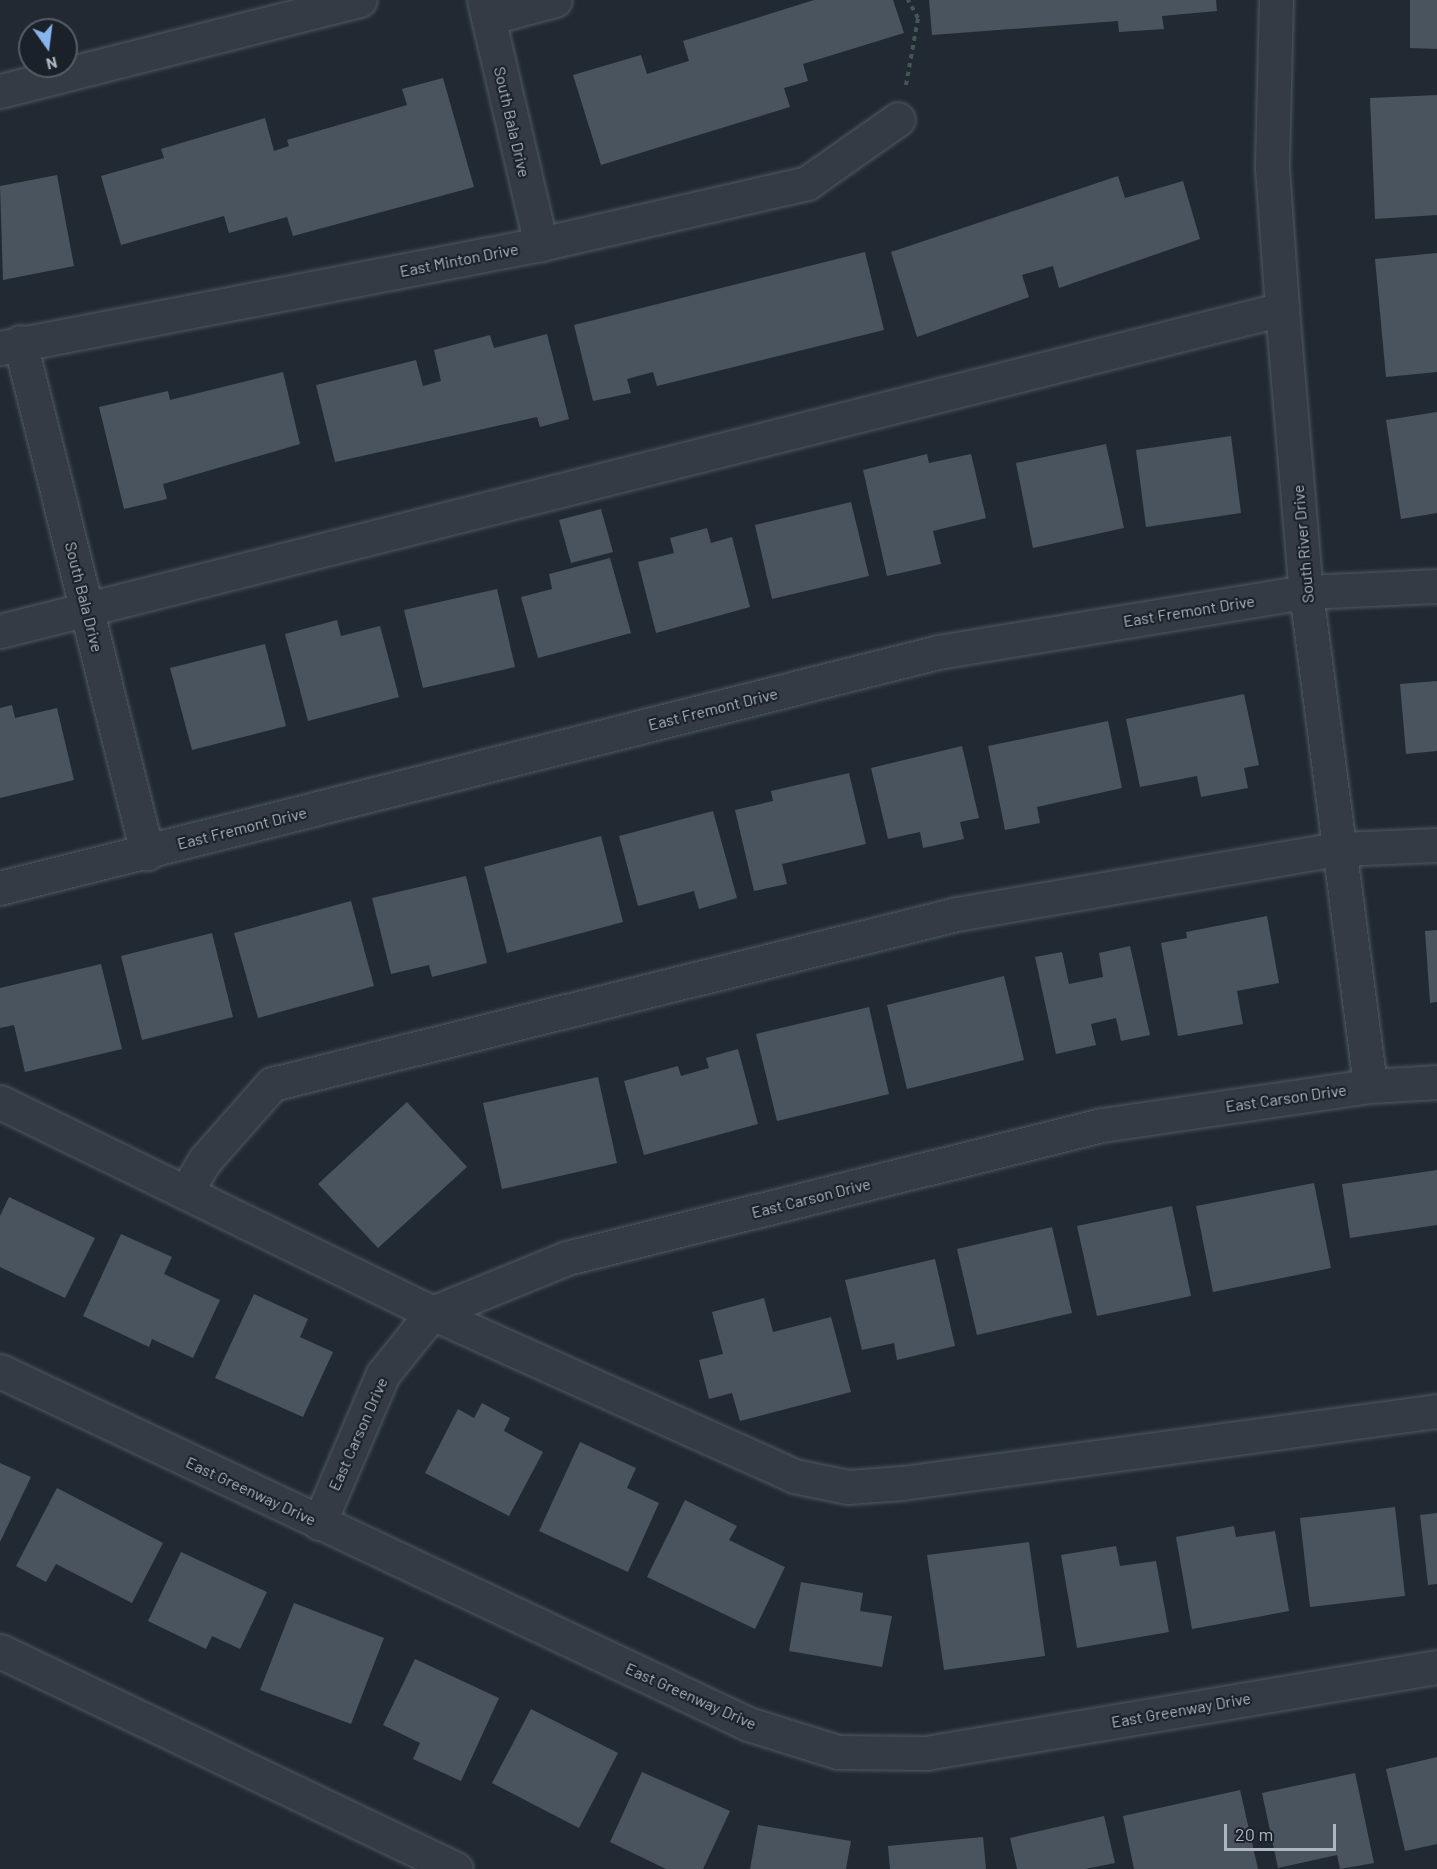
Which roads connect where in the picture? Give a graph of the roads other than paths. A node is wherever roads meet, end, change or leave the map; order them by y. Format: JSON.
{"nodes":[{"id":1,"x":360,"y":0,"type":"edge"},
{"id":2,"x":555,"y":0,"type":"edge"},
{"id":3,"x":1276,"y":0,"type":"edge"},
{"id":4,"x":486,"y":9,"type":"edge"},
{"id":5,"x":0,"y":91,"type":"edge"},
{"id":6,"x":898,"y":119,"type":"road end"},
{"id":7,"x":541,"y":244,"type":"junction"},
{"id":8,"x":1282,"y":309,"type":"junction"},
{"id":9,"x":10,"y":345,"type":"edge"},
{"id":10,"x":1437,"y":586,"type":"edge"},
{"id":11,"x":1306,"y":592,"type":"junction"},
{"id":12,"x":87,"y":609,"type":"junction"},
{"id":13,"x":0,"y":631,"type":"edge"},
{"id":14,"x":1437,"y":845,"type":"edge"},
{"id":15,"x":1339,"y":849,"type":"junction"},
{"id":16,"x":147,"y":852,"type":"junction"},
{"id":17,"x":0,"y":888,"type":"edge"},
{"id":18,"x":1437,"y":1082,"type":"edge"},
{"id":19,"x":1370,"y":1086,"type":"junction"},
{"id":20,"x":0,"y":1102,"type":"edge"},
{"id":21,"x":187,"y":1190,"type":"junction"},
{"id":22,"x":432,"y":1313,"type":"junction"},
{"id":23,"x":0,"y":1371,"type":"edge"},
{"id":24,"x":1437,"y":1412,"type":"edge"},
{"id":25,"x":319,"y":1523,"type":"junction"},
{"id":26,"x":0,"y":1651,"type":"edge"},
{"id":27,"x":1437,"y":1667,"type":"edge"},
{"id":28,"x":456,"y":1869,"type":"edge"}],
"edges":[{"from":1,"to":5,"type":"street"},
{"from":2,"to":4,"type":"street"},
{"from":3,"to":8,"type":"street","name":"South River Drive"},
{"from":4,"to":7,"type":"street","name":"South Bala Drive"},
{"from":6,"to":7,"type":"street","name":"East Minton Drive"},
{"from":7,"to":9,"type":"street","name":"East Minton Drive"},
{"from":8,"to":11,"type":"street","name":"South River Drive"},
{"from":8,"to":12,"type":"street"},
{"from":9,"to":12,"type":"street","name":"South Bala Drive"},
{"from":10,"to":11,"type":"street","name":"East Fremont Drive"},
{"from":11,"to":15,"type":"street","name":"South River Drive"},
{"from":11,"to":16,"type":"street","name":"East Fremont Drive"},
{"from":12,"to":13,"type":"street"},
{"from":12,"to":16,"type":"street","name":"South Bala Drive"},
{"from":14,"to":15,"type":"street"},
{"from":15,"to":19,"type":"street","name":"South River Drive"},
{"from":15,"to":21,"type":"street"},
{"from":16,"to":17,"type":"street","name":"East Fremont Drive"},
{"from":18,"to":19,"type":"street","name":"East Carson Drive"},
{"from":19,"to":22,"type":"street","name":"East Carson Drive"},
{"from":20,"to":21,"type":"street"},
{"from":21,"to":22,"type":"street"},
{"from":22,"to":24,"type":"street"},
{"from":22,"to":25,"type":"street","name":"East Carson Drive"},
{"from":23,"to":25,"type":"street","name":"East Greenway Drive"},
{"from":25,"to":27,"type":"street","name":"East Greenway Drive"},
{"from":26,"to":28,"type":"street"}]}
